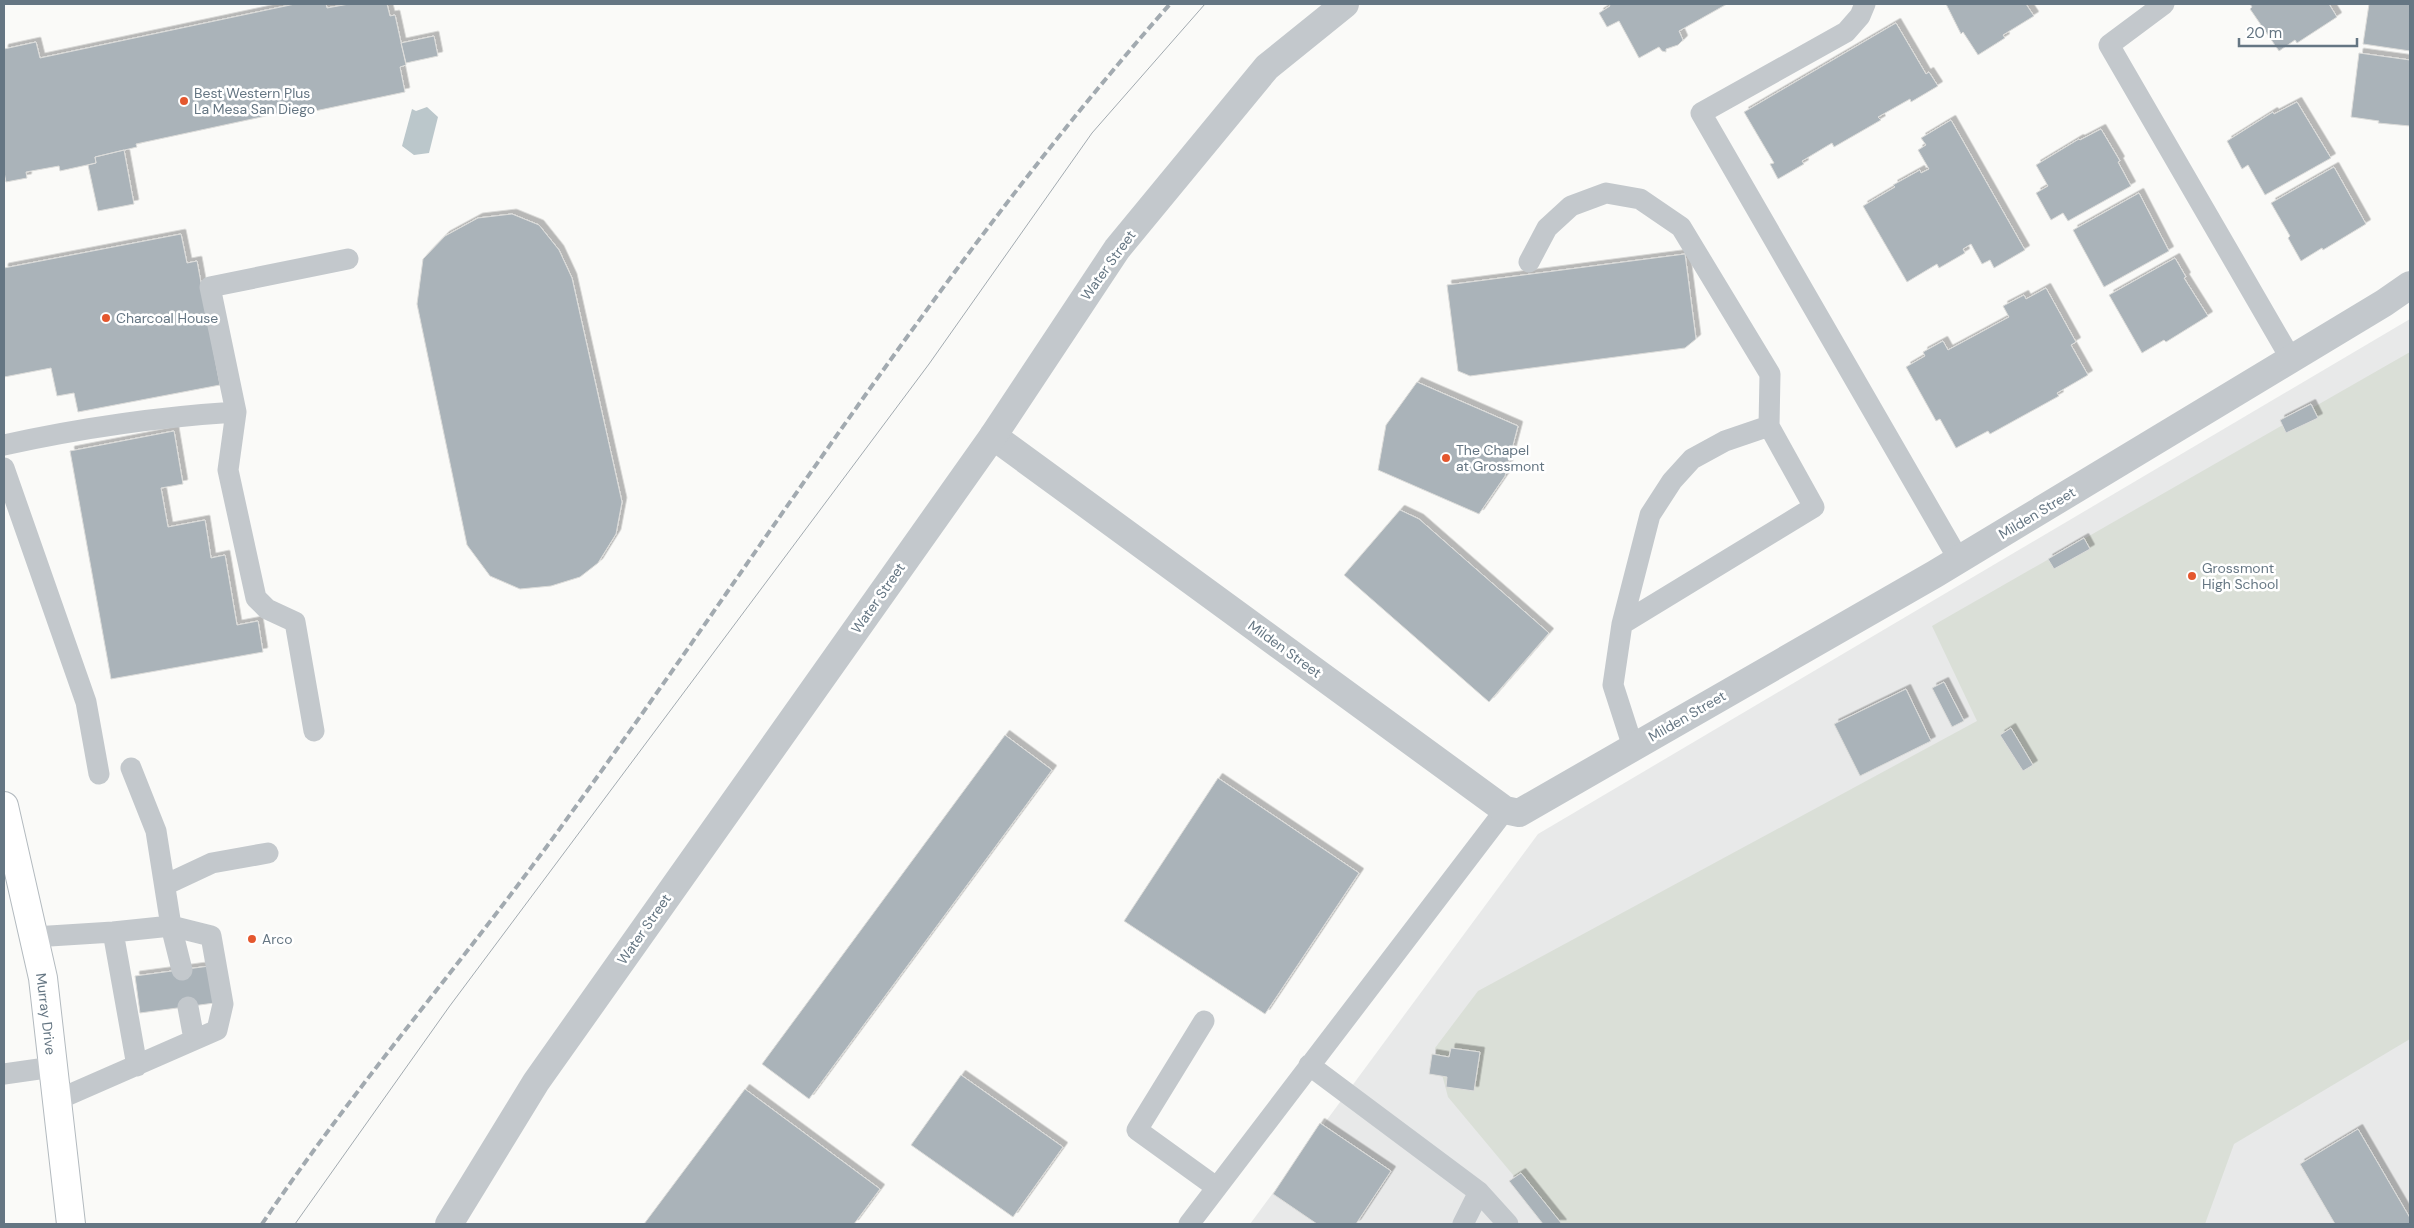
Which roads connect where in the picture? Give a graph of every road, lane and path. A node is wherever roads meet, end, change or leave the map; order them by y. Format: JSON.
{"nodes":[{"id":1,"x":1345,"y":4,"type":"edge"},
{"id":2,"x":1865,"y":4,"type":"edge"},
{"id":3,"x":2164,"y":4,"type":"edge"},
{"id":4,"x":348,"y":259,"type":"dead end"},
{"id":5,"x":1529,"y":262,"type":"dead end"},
{"id":6,"x":2410,"y":285,"type":"edge"},
{"id":7,"x":2291,"y":359,"type":"junction"},
{"id":8,"x":236,"y":412,"type":"junction"},
{"id":9,"x":1769,"y":426,"type":"junction"},
{"id":10,"x":992,"y":436,"type":"junction"},
{"id":11,"x":4,"y":444,"type":"edge"},
{"id":12,"x":4,"y":468,"type":"edge"},
{"id":13,"x":1959,"y":560,"type":"junction"},
{"id":14,"x":1622,"y":624,"type":"junction"},
{"id":15,"x":314,"y":731,"type":"dead end"},
{"id":16,"x":1633,"y":747,"type":"junction"},
{"id":17,"x":131,"y":768,"type":"dead end"},
{"id":18,"x":99,"y":774,"type":"dead end"},
{"id":19,"x":4,"y":806,"type":"edge"},
{"id":20,"x":1505,"y":810,"type":"junction"},
{"id":21,"x":268,"y":853,"type":"dead end"},
{"id":22,"x":165,"y":885,"type":"junction"},
{"id":23,"x":171,"y":926,"type":"junction"},
{"id":24,"x":113,"y":932,"type":"junction"},
{"id":25,"x":34,"y":937,"type":"junction"},
{"id":26,"x":182,"y":970,"type":"dead end"},
{"id":27,"x":188,"y":1007,"type":"dead end"},
{"id":28,"x":1204,"y":1021,"type":"dead end"},
{"id":29,"x":194,"y":1038,"type":"junction"},
{"id":30,"x":1309,"y":1065,"type":"junction"},
{"id":31,"x":137,"y":1066,"type":"junction"},
{"id":32,"x":53,"y":1067,"type":"junction"},
{"id":33,"x":4,"y":1074,"type":"edge"},
{"id":34,"x":56,"y":1100,"type":"junction"},
{"id":35,"x":1216,"y":1187,"type":"junction"},
{"id":36,"x":1479,"y":1192,"type":"junction"},
{"id":37,"x":1193,"y":1220,"type":"edge"},
{"id":38,"x":71,"y":1224,"type":"edge"},
{"id":39,"x":449,"y":1224,"type":"edge"},
{"id":40,"x":1463,"y":1224,"type":"edge"},
{"id":41,"x":1508,"y":1224,"type":"edge"}],
"edges":[{"from":1,"to":10,"type":"street","name":"Water Street"},
{"from":2,"to":13,"type":"lane"},
{"from":3,"to":7,"type":"lane"},
{"from":4,"to":8,"type":"lane"},
{"from":5,"to":9,"type":"lane"},
{"from":6,"to":7,"type":"street","name":"Milden Street"},
{"from":7,"to":13,"type":"street","name":"Milden Street"},
{"from":8,"to":11,"type":"lane"},
{"from":8,"to":15,"type":"lane"},
{"from":9,"to":14,"type":"lane"},
{"from":9,"to":14,"type":"lane"},
{"from":10,"to":20,"type":"street","name":"Milden Street"},
{"from":10,"to":39,"type":"street","name":"Water Street"},
{"from":12,"to":18,"type":"lane"},
{"from":13,"to":16,"type":"street","name":"Milden Street"},
{"from":14,"to":16,"type":"lane"},
{"from":16,"to":20,"type":"street","name":"Milden Street"},
{"from":17,"to":22,"type":"lane"},
{"from":19,"to":25,"type":"main road","name":"Murray Drive"},
{"from":20,"to":30,"type":"lane"},
{"from":21,"to":22,"type":"lane"},
{"from":22,"to":23,"type":"lane"},
{"from":23,"to":24,"type":"lane"},
{"from":23,"to":26,"type":"lane"},
{"from":23,"to":29,"type":"lane"},
{"from":24,"to":25,"type":"lane"},
{"from":24,"to":31,"type":"lane"},
{"from":25,"to":32,"type":"main road","name":"Murray Drive"},
{"from":27,"to":29,"type":"lane"},
{"from":28,"to":35,"type":"lane"},
{"from":29,"to":31,"type":"lane"},
{"from":30,"to":35,"type":"lane"},
{"from":30,"to":36,"type":"lane"},
{"from":31,"to":34,"type":"lane"},
{"from":32,"to":33,"type":"lane"},
{"from":32,"to":34,"type":"main road","name":"Murray Drive"},
{"from":34,"to":38,"type":"main road","name":"Murray Drive"},
{"from":35,"to":37,"type":"lane"},
{"from":36,"to":40,"type":"lane"},
{"from":36,"to":41,"type":"lane"}]}
